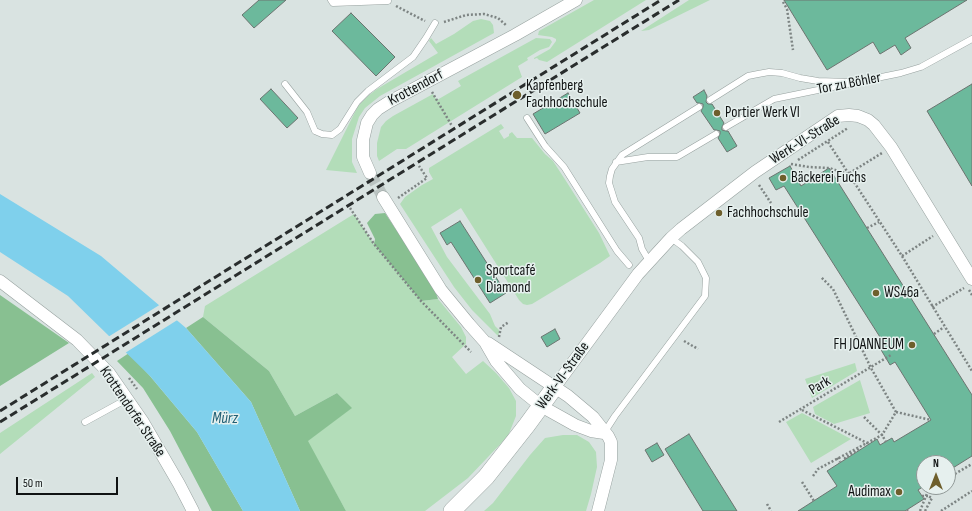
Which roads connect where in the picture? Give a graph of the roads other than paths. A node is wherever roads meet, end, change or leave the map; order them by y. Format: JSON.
{"nodes":[{"id":1,"x":330,"y":0,"type":"edge"},
{"id":2,"x":576,"y":0,"type":"edge"},
{"id":3,"x":388,"y":1,"type":"road end"},
{"id":4,"x":435,"y":23,"type":"road end"},
{"id":5,"x":972,"y":39,"type":"edge"},
{"id":6,"x":861,"y":82,"type":"junction"},
{"id":7,"x":285,"y":84,"type":"dead end"},
{"id":8,"x":710,"y":100,"type":"dead end"},
{"id":9,"x":699,"y":107,"type":"dead end"},
{"id":10,"x":526,"y":118,"type":"dead end"},
{"id":11,"x":726,"y":127,"type":"dead end"},
{"id":12,"x":716,"y":134,"type":"dead end"},
{"id":13,"x":616,"y":162,"type":"junction"},
{"id":14,"x":370,"y":173,"type":"tunnel mouth"},
{"id":15,"x":383,"y":197,"type":"tunnel mouth"},
{"id":16,"x":671,"y":238,"type":"junction"},
{"id":17,"x":649,"y":261,"type":"junction"},
{"id":18,"x":629,"y":265,"type":"dead end"},
{"id":19,"x":0,"y":281,"type":"edge"},
{"id":20,"x":969,"y":283,"type":"edge"},
{"id":21,"x":485,"y":342,"type":"junction"},
{"id":22,"x":554,"y":388,"type":"junction"},
{"id":23,"x":126,"y":399,"type":"junction"},
{"id":24,"x":541,"y":406,"type":"junction"},
{"id":25,"x":85,"y":422,"type":"dead end"},
{"id":26,"x":606,"y":434,"type":"junction"},
{"id":27,"x":193,"y":511,"type":"edge"},
{"id":28,"x":452,"y":511,"type":"edge"},
{"id":29,"x":598,"y":511,"type":"edge"}],
"edges":[{"from":1,"to":3,"type":"lane"},
{"from":2,"to":14,"type":"street","name":"Krottendorf"},
{"from":4,"to":7,"type":"lane"},
{"from":5,"to":6,"type":"lane","name":"Tor zu Böhler"},
{"from":6,"to":8,"type":"lane"},
{"from":6,"to":11,"type":"lane","name":"Tor zu Böhler"},
{"from":9,"to":13,"type":"lane"},
{"from":10,"to":18,"type":"lane"},
{"from":12,"to":13,"type":"lane"},
{"from":13,"to":17,"type":"lane"},
{"from":15,"to":21,"type":"street"},
{"from":16,"to":17,"type":"street","name":"Werk-VI-Straße"},
{"from":16,"to":20,"type":"street","name":"Werk-VI-Straße"},
{"from":16,"to":26,"type":"lane"},
{"from":17,"to":22,"type":"street","name":"Werk-VI-Straße"},
{"from":19,"to":23,"type":"street","name":"Krottendorfer Straße"},
{"from":21,"to":22,"type":"street"},
{"from":21,"to":24,"type":"street"},
{"from":22,"to":24,"type":"main road","name":"Werk-VI-Straße"},
{"from":22,"to":26,"type":"street"},
{"from":23,"to":25,"type":"lane"},
{"from":23,"to":27,"type":"street","name":"Krottendorfer Straße"},
{"from":24,"to":26,"type":"street"},
{"from":24,"to":28,"type":"main road","name":"Werk-VI-Straße"},
{"from":26,"to":29,"type":"street"}]}
